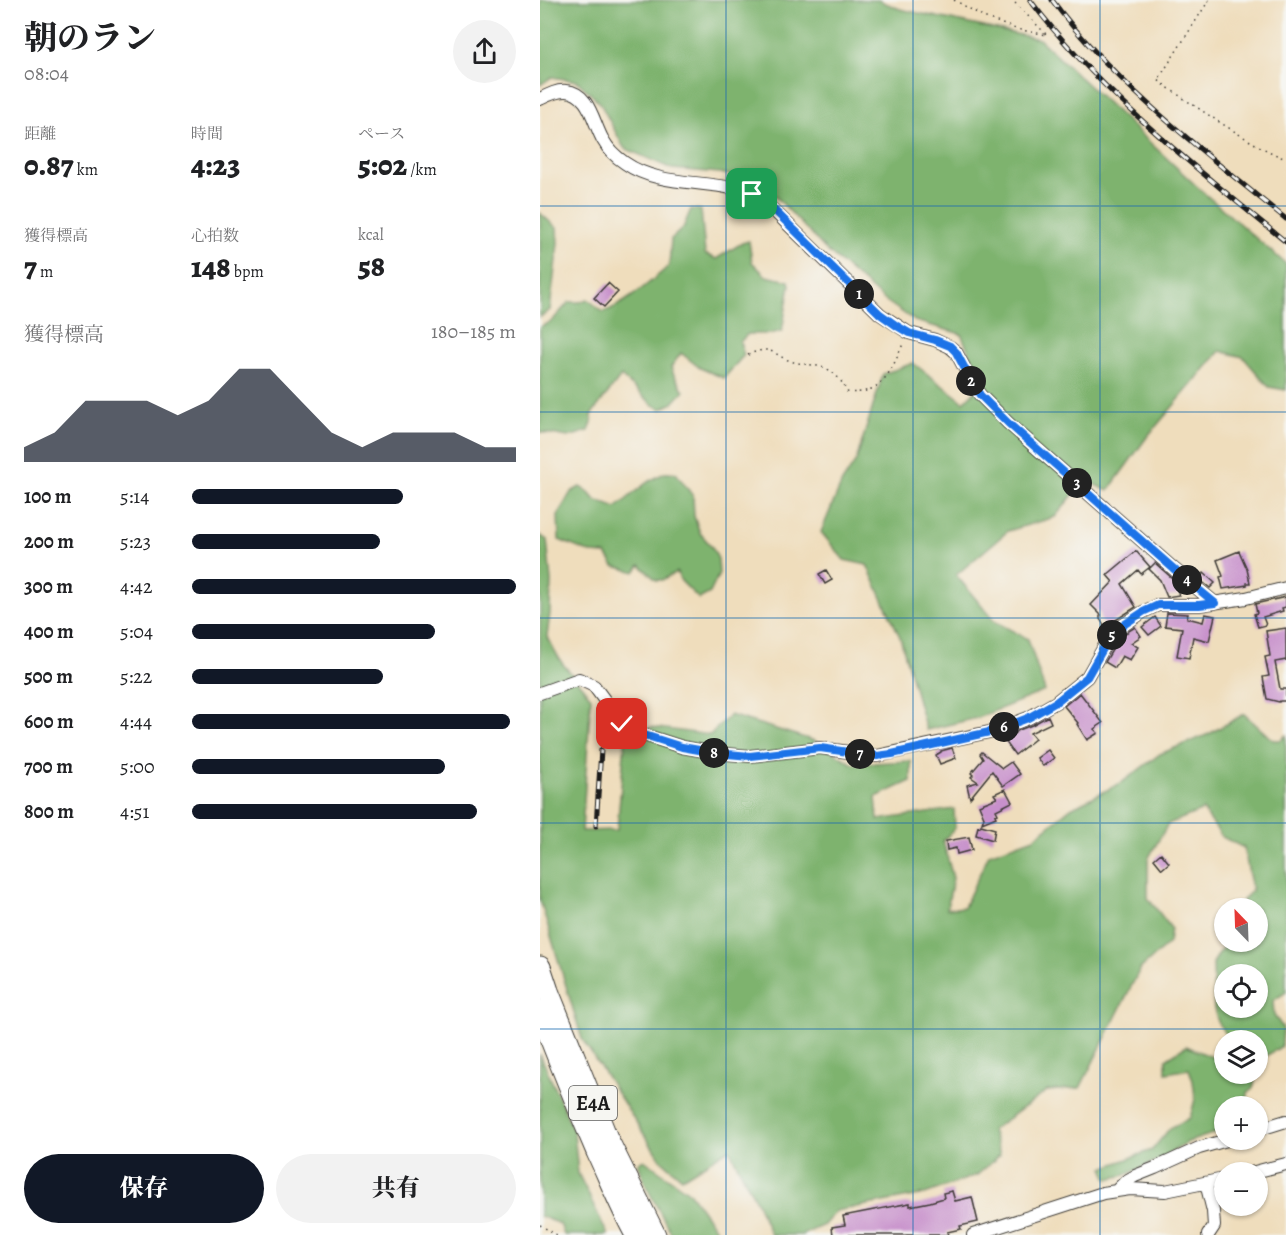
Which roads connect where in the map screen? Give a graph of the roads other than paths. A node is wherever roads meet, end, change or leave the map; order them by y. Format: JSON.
{"nodes":[{"id":1,"x":540,"y":99,"type":"edge"},
{"id":2,"x":1286,"y":588,"type":"edge"},
{"id":3,"x":1215,"y":603,"type":"junction"},
{"id":4,"x":540,"y":693,"type":"edge"},
{"id":5,"x":540,"y":967,"type":"edge"},
{"id":6,"x":540,"y":1011,"type":"edge"},
{"id":7,"x":1286,"y":1121,"type":"edge"},
{"id":8,"x":1268,"y":1127,"type":"edge"},
{"id":9,"x":1214,"y":1144,"type":"edge"},
{"id":10,"x":1286,"y":1164,"type":"edge"},
{"id":11,"x":1268,"y":1169,"type":"edge"},
{"id":12,"x":1214,"y":1181,"type":"edge"},
{"id":13,"x":1206,"y":1183,"type":"junction"},
{"id":14,"x":1117,"y":1190,"type":"junction"},
{"id":15,"x":636,"y":1235,"type":"edge"},
{"id":16,"x":655,"y":1235,"type":"edge"},
{"id":17,"x":973,"y":1235,"type":"edge"},
{"id":18,"x":1208,"y":1235,"type":"edge"}],
"edges":[{"from":1,"to":3,"type":"street"},
{"from":2,"to":3,"type":"street"},
{"from":3,"to":4,"type":"street"},
{"from":5,"to":16,"type":"highway","number":"E4A"},
{"from":6,"to":15,"type":"highway","number":"E4A"},
{"from":7,"to":8,"type":"street"},
{"from":9,"to":14,"type":"street"},
{"from":10,"to":11,"type":"street"},
{"from":12,"to":13,"type":"street"},
{"from":13,"to":14,"type":"street"},
{"from":13,"to":18,"type":"street"},
{"from":14,"to":17,"type":"street"}]}
